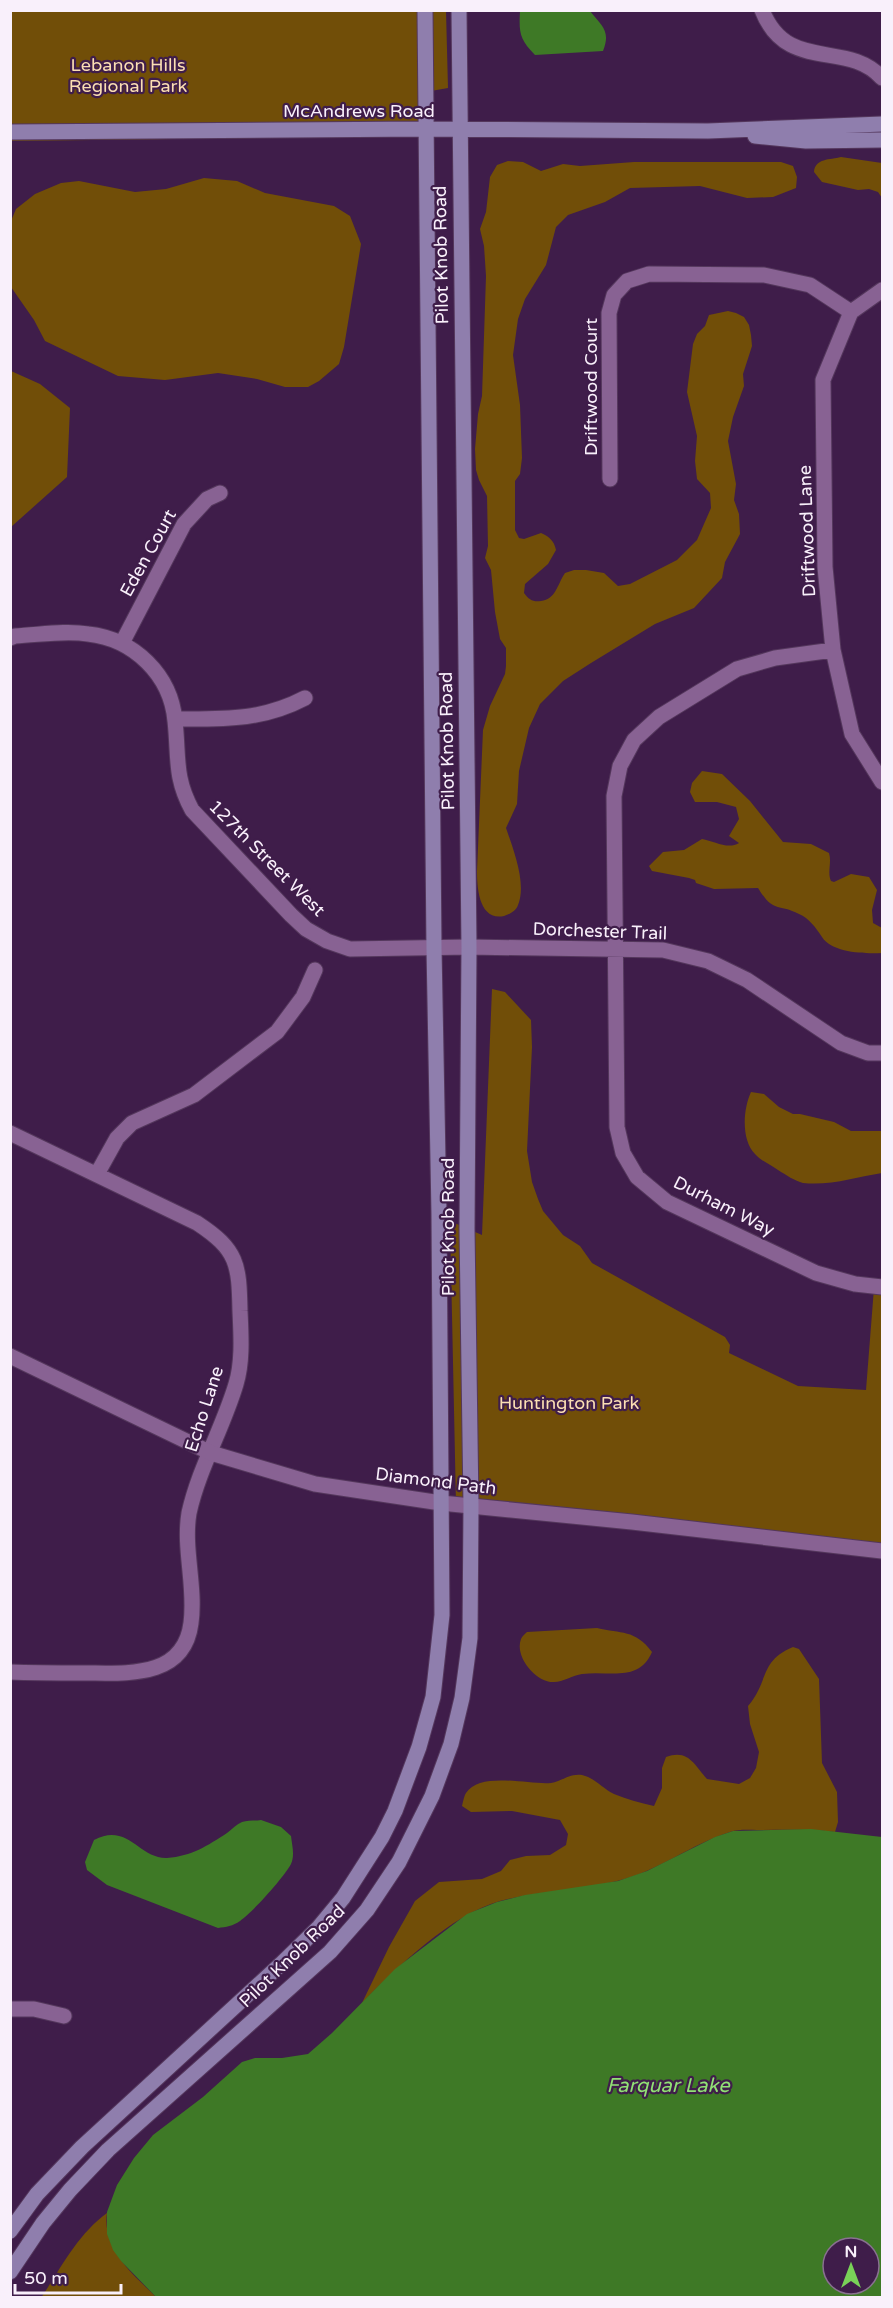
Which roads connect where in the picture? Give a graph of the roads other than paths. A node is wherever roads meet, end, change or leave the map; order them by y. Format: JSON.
{"nodes":[{"id":1,"x":425,"y":10,"type":"edge"},
{"id":2,"x":459,"y":10,"type":"edge"},
{"id":3,"x":762,"y":10,"type":"edge"},
{"id":4,"x":882,"y":78,"type":"edge"},
{"id":5,"x":882,"y":124,"type":"edge"},
{"id":6,"x":425,"y":129,"type":"junction"},
{"id":7,"x":459,"y":130,"type":"junction"},
{"id":8,"x":708,"y":131,"type":"junction"},
{"id":9,"x":10,"y":132,"type":"edge"},
{"id":10,"x":882,"y":140,"type":"edge"},
{"id":11,"x":882,"y":290,"type":"edge"},
{"id":12,"x":851,"y":312,"type":"junction"},
{"id":13,"x":610,"y":479,"type":"dead end"},
{"id":14,"x":220,"y":493,"type":"dead end"},
{"id":15,"x":10,"y":638,"type":"edge"},
{"id":16,"x":122,"y":643,"type":"junction"},
{"id":17,"x":833,"y":650,"type":"junction"},
{"id":18,"x":305,"y":698,"type":"dead end"},
{"id":19,"x":175,"y":719,"type":"junction"},
{"id":20,"x":882,"y":782,"type":"edge"},
{"id":21,"x":469,"y":947,"type":"junction"},
{"id":22,"x":434,"y":948,"type":"junction"},
{"id":23,"x":615,"y":949,"type":"junction"},
{"id":24,"x":315,"y":970,"type":"dead end"},
{"id":25,"x":882,"y":1053,"type":"edge"},
{"id":26,"x":10,"y":1133,"type":"edge"},
{"id":27,"x":98,"y":1174,"type":"junction"},
{"id":28,"x":882,"y":1287,"type":"edge"},
{"id":29,"x":10,"y":1356,"type":"edge"},
{"id":30,"x":211,"y":1453,"type":"junction"},
{"id":31,"x":441,"y":1503,"type":"junction"},
{"id":32,"x":471,"y":1506,"type":"junction"},
{"id":33,"x":882,"y":1551,"type":"edge"},
{"id":34,"x":10,"y":1672,"type":"edge"},
{"id":35,"x":10,"y":2009,"type":"edge"},
{"id":36,"x":64,"y":2016,"type":"dead end"},
{"id":37,"x":10,"y":2231,"type":"edge"},
{"id":38,"x":10,"y":2272,"type":"edge"}],
"edges":[{"from":1,"to":6,"type":"main road","name":"Pilot Knob Road"},
{"from":2,"to":7,"type":"main road","name":"Pilot Knob Road"},
{"from":3,"to":4,"type":"street"},
{"from":5,"to":8,"type":"main road","name":"McAndrews Road"},
{"from":6,"to":7,"type":"main road","name":"McAndrews Road"},
{"from":6,"to":9,"type":"main road","name":"McAndrews Road"},
{"from":6,"to":22,"type":"main road","name":"Pilot Knob Road"},
{"from":7,"to":8,"type":"main road","name":"McAndrews Road"},
{"from":7,"to":21,"type":"main road","name":"Pilot Knob Road"},
{"from":8,"to":10,"type":"main road","name":"McAndrews Road"},
{"from":11,"to":12,"type":"street"},
{"from":12,"to":13,"type":"street","name":"Driftwood Court"},
{"from":12,"to":17,"type":"street","name":"Driftwood Lane"},
{"from":14,"to":16,"type":"street","name":"Eden Court"},
{"from":15,"to":16,"type":"street","name":"127th Street West"},
{"from":16,"to":19,"type":"street","name":"127th Street West"},
{"from":17,"to":20,"type":"street","name":"Driftwood Lane"},
{"from":17,"to":23,"type":"street","name":"Durham Way"},
{"from":18,"to":19,"type":"street"},
{"from":19,"to":22,"type":"street","name":"127th Street West"},
{"from":21,"to":22,"type":"street","name":"Dorchester Trail"},
{"from":21,"to":23,"type":"street","name":"Dorchester Trail"},
{"from":21,"to":32,"type":"main road","name":"Pilot Knob Road"},
{"from":22,"to":31,"type":"main road","name":"Pilot Knob Road"},
{"from":23,"to":25,"type":"street","name":"Dorchester Trail"},
{"from":23,"to":28,"type":"street","name":"Durham Way"},
{"from":24,"to":27,"type":"street"},
{"from":26,"to":27,"type":"street","name":"Echo Lane"},
{"from":27,"to":30,"type":"street","name":"Echo Lane"},
{"from":29,"to":30,"type":"street","name":"Diamond Path"},
{"from":30,"to":31,"type":"street","name":"Diamond Path"},
{"from":30,"to":34,"type":"street","name":"Echo Lane"},
{"from":31,"to":32,"type":"street","name":"Diamond Path"},
{"from":31,"to":37,"type":"main road","name":"Pilot Knob Road"},
{"from":32,"to":33,"type":"street","name":"Diamond Path"},
{"from":32,"to":38,"type":"main road","name":"Pilot Knob Road"},
{"from":35,"to":36,"type":"street"}]}
